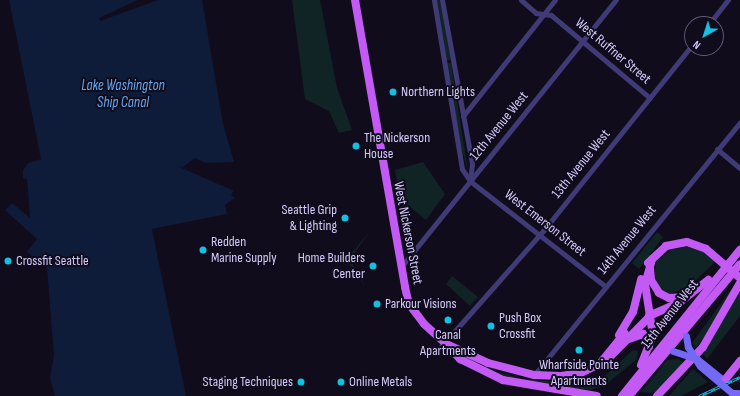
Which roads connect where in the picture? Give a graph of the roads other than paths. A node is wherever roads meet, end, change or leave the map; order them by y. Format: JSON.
{"nodes":[{"id":1,"x":355,"y":0,"type":"edge"},
{"id":2,"x":434,"y":0,"type":"edge"},
{"id":3,"x":442,"y":0,"type":"edge"},
{"id":4,"x":521,"y":0,"type":"edge"},
{"id":5,"x":555,"y":0,"type":"edge"},
{"id":6,"x":616,"y":0,"type":"edge"},
{"id":7,"x":728,"y":0,"type":"edge"},
{"id":8,"x":544,"y":13,"type":"junction"},
{"id":9,"x":715,"y":16,"type":"edge"},
{"id":10,"x":582,"y":42,"type":"junction"},
{"id":11,"x":684,"y":55,"type":"edge"},
{"id":12,"x":650,"y":98,"type":"junction"},
{"id":13,"x":463,"y":116,"type":"junction"},
{"id":14,"x":740,"y":122,"type":"edge"},
{"id":15,"x":717,"y":149,"type":"junction"},
{"id":16,"x":740,"y":168,"type":"edge"},
{"id":17,"x":470,"y":181,"type":"junction"},
{"id":18,"x":539,"y":235,"type":"junction"},
{"id":19,"x":740,"y":249,"type":"edge"},
{"id":20,"x":652,"y":260,"type":"junction"},
{"id":21,"x":740,"y":264,"type":"edge"},
{"id":22,"x":401,"y":267,"type":"junction"},
{"id":23,"x":740,"y":278,"type":"edge"},
{"id":24,"x":740,"y":283,"type":"edge"},
{"id":25,"x":605,"y":286,"type":"junction"},
{"id":26,"x":693,"y":294,"type":"junction"},
{"id":27,"x":703,"y":304,"type":"junction"},
{"id":28,"x":652,"y":314,"type":"junction"},
{"id":29,"x":446,"y":344,"type":"junction"},
{"id":30,"x":618,"y":344,"type":"junction"},
{"id":31,"x":438,"y":350,"type":"dead end"},
{"id":32,"x":648,"y":353,"type":"junction"},
{"id":33,"x":697,"y":359,"type":"junction"},
{"id":34,"x":740,"y":361,"type":"edge"},
{"id":35,"x":656,"y":363,"type":"junction"},
{"id":36,"x":640,"y":374,"type":"junction"},
{"id":37,"x":534,"y":375,"type":"junction"},
{"id":38,"x":724,"y":381,"type":"junction"},
{"id":39,"x":739,"y":394,"type":"edge"},
{"id":40,"x":597,"y":396,"type":"edge"},
{"id":41,"x":622,"y":396,"type":"edge"},
{"id":42,"x":629,"y":396,"type":"edge"},
{"id":43,"x":657,"y":396,"type":"edge"}],
"edges":[{"from":1,"to":22,"type":"main road","name":"West Nickerson Street"},
{"from":2,"to":17,"type":"street","name":"West Emerson Street"},
{"from":3,"to":13,"type":"street"},
{"from":4,"to":8,"type":"street","name":"West Ruffner Street"},
{"from":5,"to":8,"type":"street"},
{"from":6,"to":10,"type":"street","name":"12th Avenue West"},
{"from":7,"to":9,"type":"street"},
{"from":8,"to":10,"type":"street","name":"West Ruffner Street"},
{"from":8,"to":13,"type":"street"},
{"from":10,"to":12,"type":"street","name":"West Ruffner Street"},
{"from":10,"to":17,"type":"street","name":"12th Avenue West"},
{"from":11,"to":12,"type":"street","name":"13th Avenue West"},
{"from":12,"to":18,"type":"street","name":"13th Avenue West"},
{"from":13,"to":17,"type":"street"},
{"from":14,"to":15,"type":"street","name":"14th Avenue West"},
{"from":15,"to":16,"type":"street"},
{"from":15,"to":25,"type":"street","name":"14th Avenue West"},
{"from":17,"to":18,"type":"street","name":"West Emerson Street"},
{"from":17,"to":22,"type":"street","name":"12th Avenue West"},
{"from":18,"to":25,"type":"street","name":"West Emerson Street"},
{"from":18,"to":29,"type":"street","name":"13th Avenue West"},
{"from":19,"to":26,"type":"main road"},
{"from":19,"to":36,"type":"main road","name":"15th Avenue West"},
{"from":20,"to":23,"type":"main road","bridge":true},
{"from":20,"to":26,"type":"main road"},
{"from":20,"to":28,"type":"main road"},
{"from":20,"to":30,"type":"main road"},
{"from":21,"to":27,"type":"main road","name":"15th Avenue West"},
{"from":22,"to":29,"type":"main road","name":"West Nickerson Street"},
{"from":24,"to":43,"type":"main road"},
{"from":25,"to":37,"type":"street","name":"14th Avenue West"},
{"from":26,"to":28,"type":"main road"},
{"from":27,"to":33,"type":"main road","bridge":true},
{"from":27,"to":35,"type":"main road","name":"15th Avenue West"},
{"from":28,"to":30,"type":"main road"},
{"from":28,"to":32,"type":"main road"},
{"from":29,"to":31,"type":"street","name":"13th Avenue West"},
{"from":29,"to":37,"type":"main road","name":"West Nickerson Street"},
{"from":29,"to":40,"type":"main road"},
{"from":30,"to":32,"type":"main road"},
{"from":30,"to":37,"type":"main road","name":"West Nickerson Street"},
{"from":32,"to":36,"type":"main road"},
{"from":33,"to":35,"type":"main road","bridge":true},
{"from":33,"to":38,"type":"main road"},
{"from":33,"to":39,"type":"main road","bridge":true},
{"from":34,"to":38,"type":"main road"},
{"from":35,"to":36,"type":"main road","name":"15th Avenue West"},
{"from":36,"to":41,"type":"main road","name":"15th Avenue West"},
{"from":36,"to":42,"type":"main road","name":"15th Avenue West"},
{"from":38,"to":39,"type":"main road"}]}
